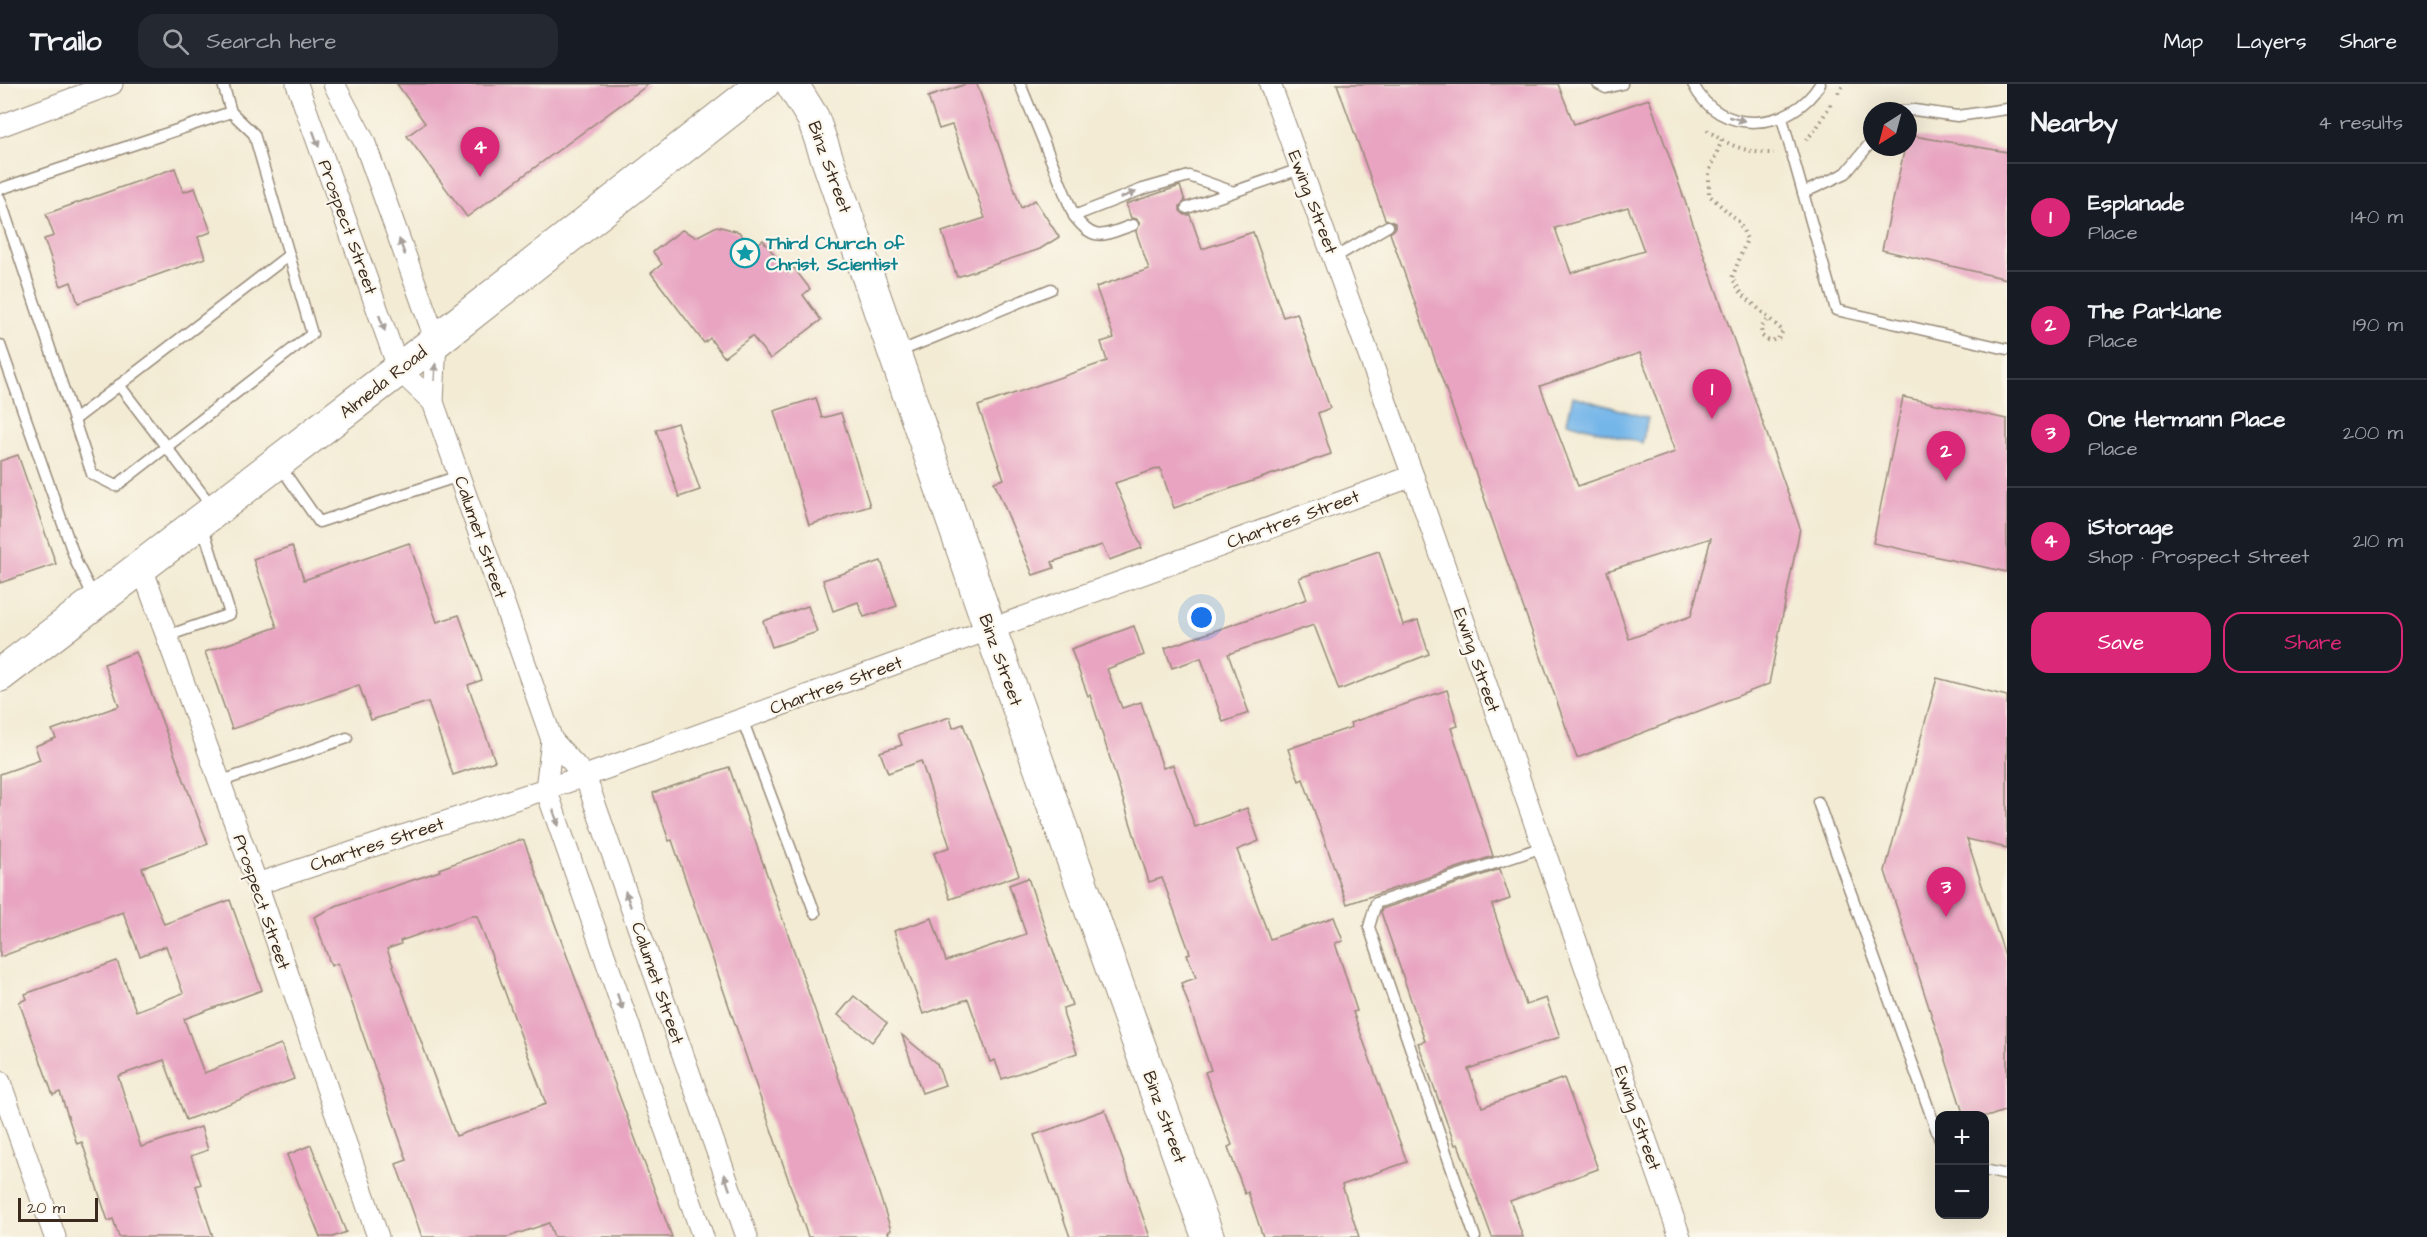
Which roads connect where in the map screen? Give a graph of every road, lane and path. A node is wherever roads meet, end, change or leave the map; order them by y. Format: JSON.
{"nodes":[{"id":1,"x":112,"y":84,"type":"edge"},
{"id":2,"x":223,"y":84,"type":"edge"},
{"id":3,"x":297,"y":84,"type":"edge"},
{"id":4,"x":334,"y":84,"type":"edge"},
{"id":5,"x":763,"y":84,"type":"edge"},
{"id":6,"x":792,"y":84,"type":"edge"},
{"id":7,"x":1020,"y":84,"type":"edge"},
{"id":8,"x":1270,"y":84,"type":"edge"},
{"id":9,"x":1598,"y":84,"type":"edge"},
{"id":10,"x":1622,"y":84,"type":"edge"},
{"id":11,"x":1693,"y":84,"type":"edge"},
{"id":12,"x":1820,"y":84,"type":"edge"},
{"id":13,"x":2007,"y":109,"type":"edge"},
{"id":14,"x":1917,"y":110,"type":"edge"},
{"id":15,"x":231,"y":112,"type":"junction"},
{"id":16,"x":1782,"y":118,"type":"junction"},
{"id":17,"x":0,"y":126,"type":"edge"},
{"id":18,"x":1722,"y":140,"type":"dead end"},
{"id":19,"x":1863,"y":152,"type":"edge"},
{"id":20,"x":1300,"y":170,"type":"junction"},
{"id":21,"x":0,"y":189,"type":"edge"},
{"id":22,"x":1232,"y":191,"type":"junction"},
{"id":23,"x":1803,"y":193,"type":"junction"},
{"id":24,"x":0,"y":200,"type":"edge"},
{"id":25,"x":1188,"y":208,"type":"dead end"},
{"id":26,"x":1074,"y":216,"type":"junction"},
{"id":27,"x":1133,"y":225,"type":"dead end"},
{"id":28,"x":1388,"y":226,"type":"dead end"},
{"id":29,"x":289,"y":255,"type":"junction"},
{"id":30,"x":1335,"y":258,"type":"junction"},
{"id":31,"x":1051,"y":289,"type":"dead end"},
{"id":32,"x":1768,"y":319,"type":"junction"},
{"id":33,"x":436,"y":341,"type":"junction"},
{"id":34,"x":0,"y":345,"type":"edge"},
{"id":35,"x":2007,"y":349,"type":"edge"},
{"id":36,"x":895,"y":353,"type":"junction"},
{"id":37,"x":399,"y":370,"type":"junction"},
{"id":38,"x":119,"y":385,"type":"junction"},
{"id":39,"x":433,"y":402,"type":"junction"},
{"id":40,"x":74,"y":420,"type":"junction"},
{"id":41,"x":167,"y":447,"type":"junction"},
{"id":42,"x":278,"y":463,"type":"junction"},
{"id":43,"x":459,"y":476,"type":"junction"},
{"id":44,"x":1413,"y":476,"type":"junction"},
{"id":45,"x":208,"y":517,"type":"junction"},
{"id":46,"x":142,"y":568,"type":"junction"},
{"id":47,"x":97,"y":602,"type":"junction"},
{"id":48,"x":990,"y":629,"type":"junction"},
{"id":49,"x":167,"y":636,"type":"junction"},
{"id":50,"x":0,"y":675,"type":"edge"},
{"id":51,"x":742,"y":718,"type":"junction"},
{"id":52,"x":347,"y":738,"type":"dead end"},
{"id":53,"x":552,"y":740,"type":"junction"},
{"id":54,"x":585,"y":776,"type":"junction"},
{"id":55,"x":219,"y":782,"type":"junction"},
{"id":56,"x":546,"y":789,"type":"junction"},
{"id":57,"x":1818,"y":802,"type":"dead end"},
{"id":58,"x":1543,"y":847,"type":"junction"},
{"id":59,"x":256,"y":884,"type":"junction"},
{"id":60,"x":814,"y":913,"type":"dead end"},
{"id":61,"x":0,"y":1082,"type":"edge"},
{"id":62,"x":1935,"y":1126,"type":"edge"},
{"id":63,"x":1989,"y":1171,"type":"edge"},
{"id":64,"x":2007,"y":1175,"type":"edge"},
{"id":65,"x":54,"y":1237,"type":"edge"},
{"id":66,"x":378,"y":1237,"type":"edge"},
{"id":67,"x":703,"y":1237,"type":"edge"},
{"id":68,"x":747,"y":1237,"type":"edge"},
{"id":69,"x":1208,"y":1237,"type":"edge"},
{"id":70,"x":1474,"y":1237,"type":"edge"},
{"id":71,"x":1680,"y":1237,"type":"edge"}],
"edges":[{"from":1,"to":17,"type":"street"},
{"from":2,"to":15,"type":"lane"},
{"from":3,"to":37,"type":"street","name":"Prospect Street","one_way":true},
{"from":33,"to":4,"type":"street","one_way":true},
{"from":5,"to":33,"type":"main road","name":"Almeda Road"},
{"from":6,"to":36,"type":"main road","name":"Binz Street"},
{"from":7,"to":26,"type":"lane"},
{"from":8,"to":20,"type":"street","name":"Ewing Street"},
{"from":9,"to":10,"type":"lane"},
{"from":11,"to":16,"type":"lane","one_way":true},
{"from":12,"to":16,"type":"lane"},
{"from":13,"to":14,"type":"lane"},
{"from":15,"to":21,"type":"lane"},
{"from":15,"to":29,"type":"lane"},
{"from":16,"to":23,"type":"lane"},
{"from":18,"to":32,"type":"path"},
{"from":19,"to":23,"type":"lane"},
{"from":20,"to":22,"type":"lane"},
{"from":20,"to":30,"type":"street","name":"Ewing Street"},
{"from":22,"to":25,"type":"lane"},
{"from":26,"to":22,"type":"lane","one_way":true},
{"from":23,"to":35,"type":"lane"},
{"from":24,"to":40,"type":"lane"},
{"from":26,"to":27,"type":"lane"},
{"from":28,"to":30,"type":"lane"},
{"from":29,"to":38,"type":"lane"},
{"from":29,"to":41,"type":"lane"},
{"from":30,"to":44,"type":"street","name":"Ewing Street"},
{"from":31,"to":36,"type":"lane"},
{"from":32,"to":32,"type":"path"},
{"from":33,"to":37,"type":"main road","name":"Almeda Road"},
{"from":39,"to":33,"type":"street","name":"Calumet Street","one_way":true},
{"from":34,"to":47,"type":"lane"},
{"from":36,"to":48,"type":"main road","name":"Binz Street"},
{"from":37,"to":39,"type":"street","name":"Calumet Street"},
{"from":37,"to":42,"type":"main road","name":"Almeda Road"},
{"from":38,"to":40,"type":"lane"},
{"from":38,"to":41,"type":"lane"},
{"from":39,"to":43,"type":"street","name":"Calumet Street"},
{"from":40,"to":41,"type":"lane"},
{"from":41,"to":45,"type":"lane"},
{"from":42,"to":43,"type":"lane"},
{"from":42,"to":45,"type":"main road","name":"Almeda Road"},
{"from":43,"to":53,"type":"street","name":"Calumet Street"},
{"from":44,"to":48,"type":"street","name":"Chartres Street"},
{"from":44,"to":58,"type":"street","name":"Ewing Street"},
{"from":45,"to":46,"type":"main road","name":"Almeda Road"},
{"from":45,"to":49,"type":"lane"},
{"from":46,"to":47,"type":"main road","name":"Almeda Road"},
{"from":46,"to":49,"type":"street","name":"Prospect Street"},
{"from":47,"to":50,"type":"main road","name":"Almeda Road"},
{"from":48,"to":51,"type":"street","name":"Chartres Street"},
{"from":48,"to":69,"type":"main road","name":"Binz Street"},
{"from":49,"to":55,"type":"street","name":"Prospect Street"},
{"from":51,"to":54,"type":"street","name":"Chartres Street"},
{"from":51,"to":60,"type":"lane"},
{"from":52,"to":55,"type":"lane"},
{"from":53,"to":54,"type":"street","name":"Calumet Street"},
{"from":53,"to":56,"type":"street","name":"Calumet Street"},
{"from":54,"to":56,"type":"street","name":"Chartres Street"},
{"from":68,"to":54,"type":"street","name":"Calumet Street","one_way":true},
{"from":55,"to":59,"type":"street","name":"Prospect Street"},
{"from":56,"to":59,"type":"street","name":"Chartres Street"},
{"from":56,"to":67,"type":"street","name":"Calumet Street","one_way":true},
{"from":57,"to":62,"type":"lane"},
{"from":58,"to":70,"type":"lane"},
{"from":58,"to":71,"type":"street","name":"Ewing Street"},
{"from":59,"to":66,"type":"street","name":"Prospect Street"},
{"from":61,"to":65,"type":"street"},
{"from":63,"to":64,"type":"lane"}]}
